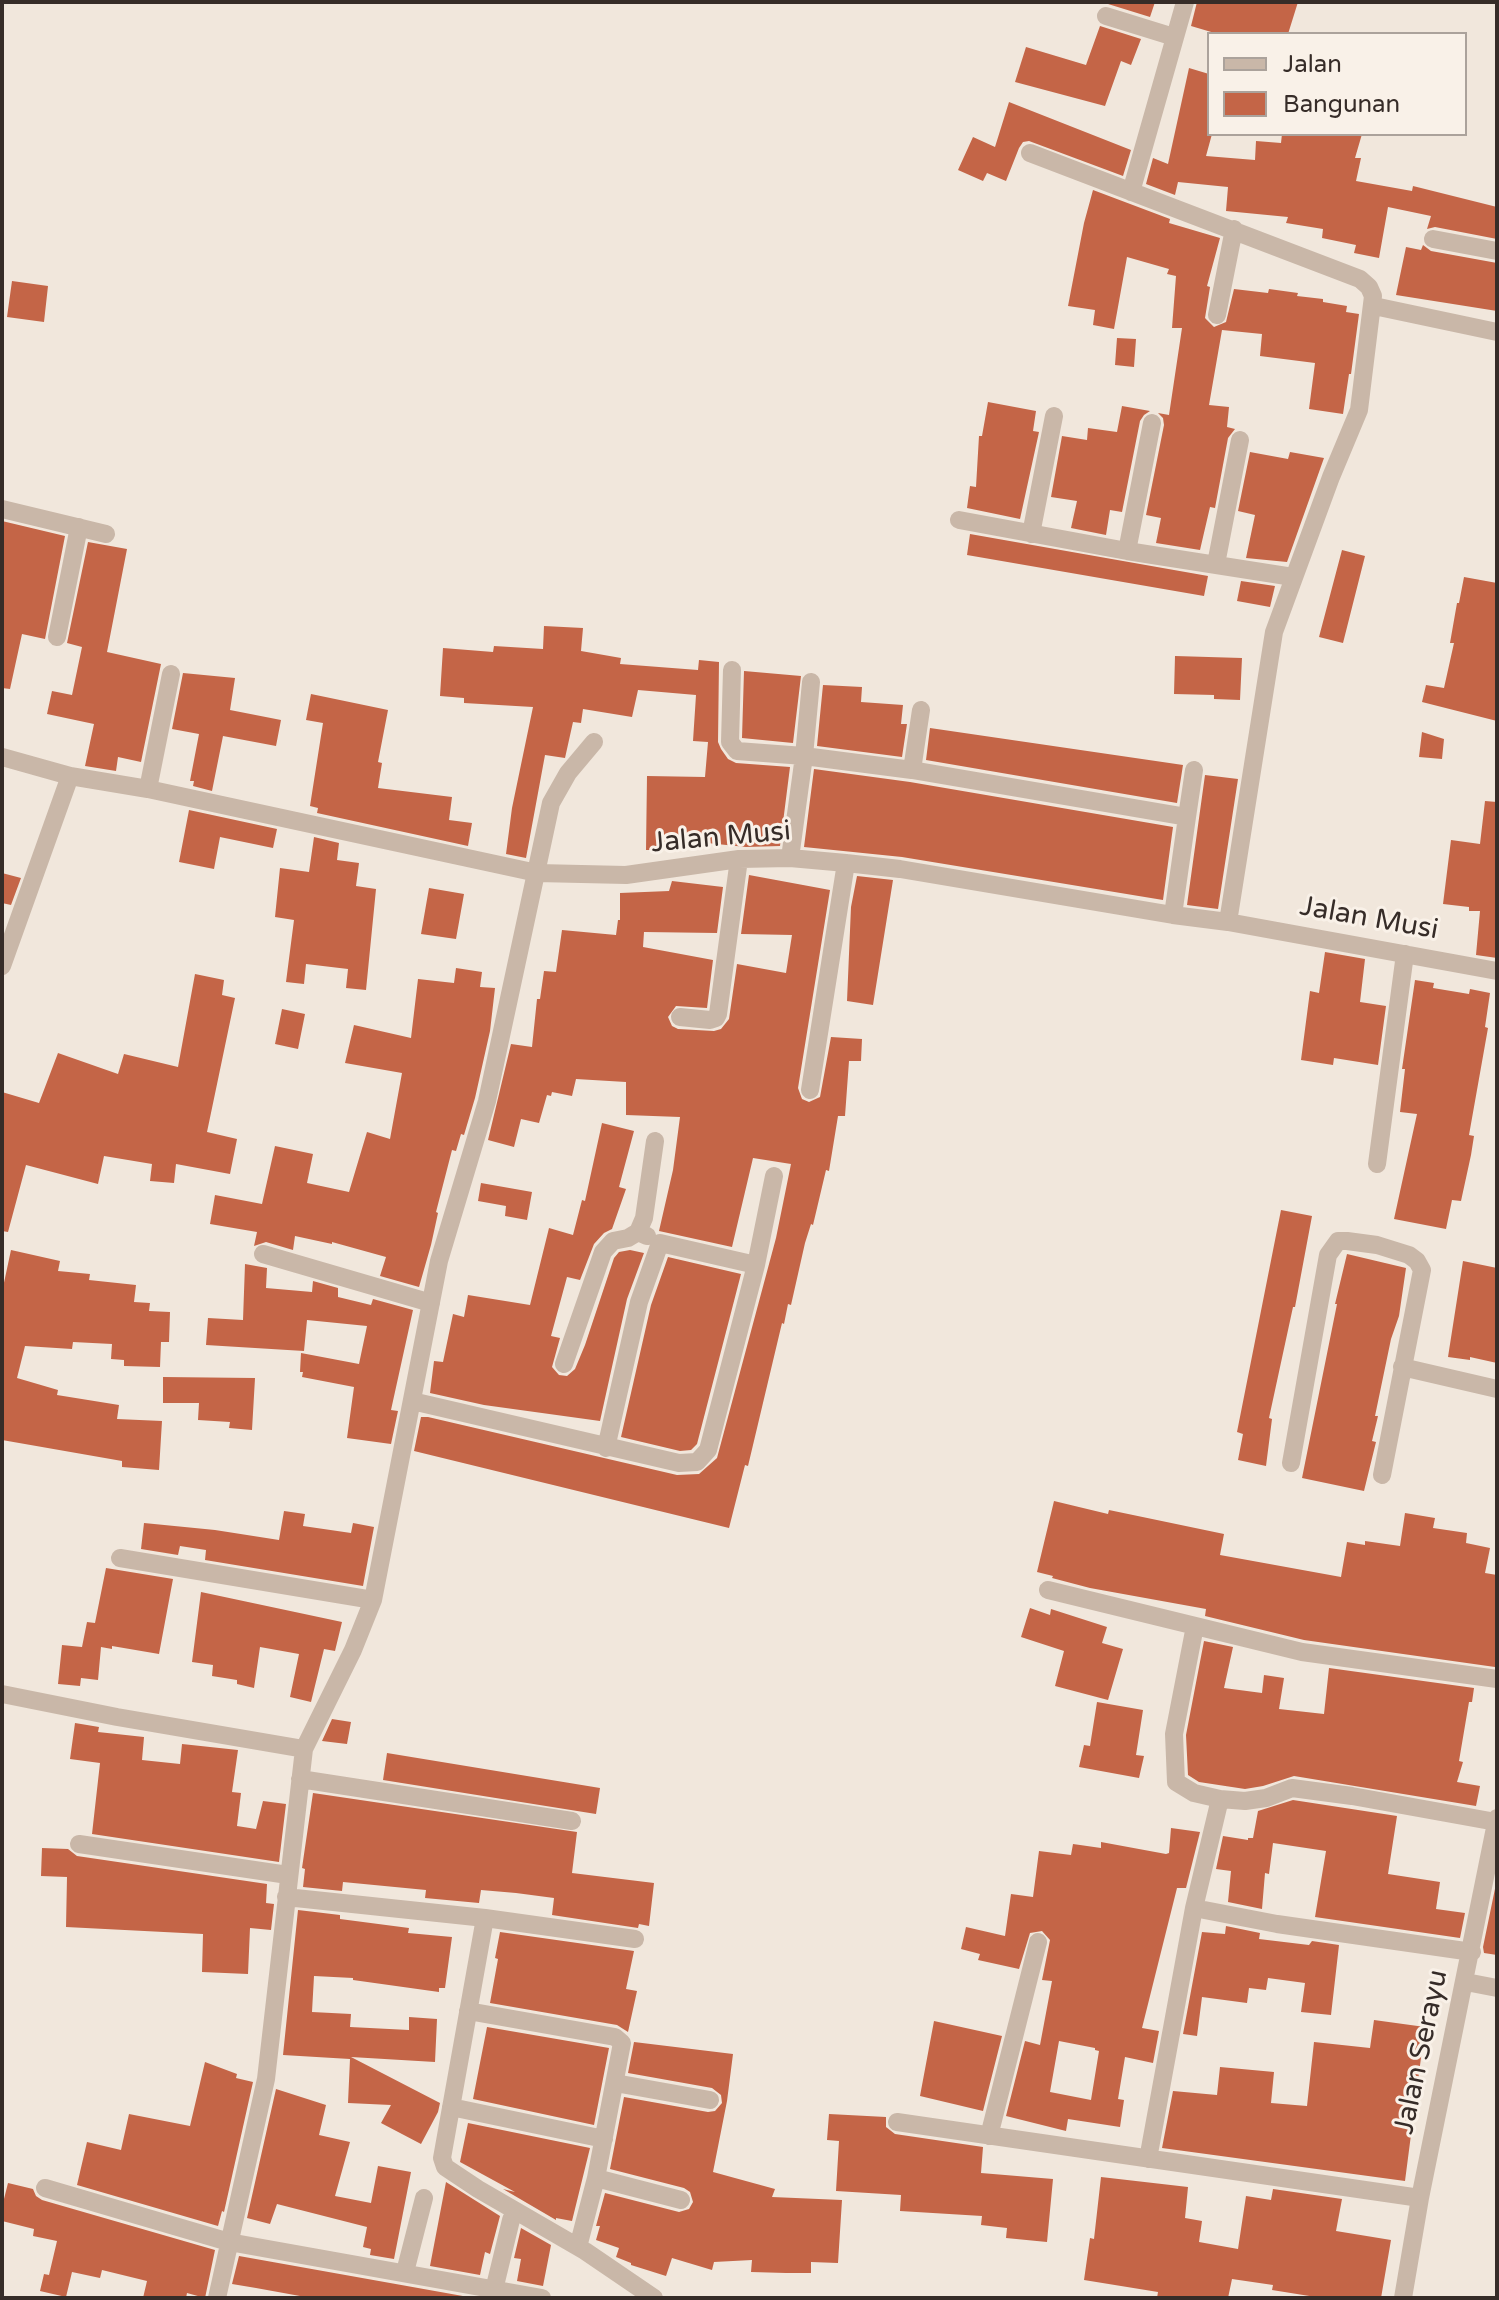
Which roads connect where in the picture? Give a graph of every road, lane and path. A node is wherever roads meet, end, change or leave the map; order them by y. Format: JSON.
{"nodes":[{"id":1,"x":1185,"y":2,"type":"edge"},
{"id":2,"x":1106,"y":16,"type":"dead end"},
{"id":3,"x":1174,"y":37,"type":"junction"},
{"id":4,"x":1030,"y":153,"type":"dead end"},
{"id":5,"x":1131,"y":192,"type":"junction"},
{"id":6,"x":1234,"y":229,"type":"junction"},
{"id":7,"x":1433,"y":239,"type":"dead end"},
{"id":8,"x":1497,"y":251,"type":"edge"},
{"id":9,"x":1374,"y":306,"type":"junction"},
{"id":10,"x":1217,"y":315,"type":"dead end"},
{"id":11,"x":1497,"y":332,"type":"edge"},
{"id":12,"x":1054,"y":416,"type":"dead end"},
{"id":13,"x":1152,"y":423,"type":"dead end"},
{"id":14,"x":1240,"y":440,"type":"dead end"},
{"id":15,"x":2,"y":509,"type":"edge"},
{"id":16,"x":959,"y":520,"type":"dead end"},
{"id":17,"x":79,"y":527,"type":"junction"},
{"id":18,"x":106,"y":534,"type":"dead end"},
{"id":19,"x":1031,"y":534,"type":"junction"},
{"id":20,"x":1127,"y":551,"type":"junction"},
{"id":21,"x":1216,"y":564,"type":"junction"},
{"id":22,"x":1293,"y":577,"type":"junction"},
{"id":23,"x":57,"y":637,"type":"dead end"},
{"id":24,"x":732,"y":670,"type":"dead end"},
{"id":25,"x":171,"y":674,"type":"dead end"},
{"id":26,"x":811,"y":682,"type":"dead end"},
{"id":27,"x":921,"y":710,"type":"dead end"},
{"id":28,"x":594,"y":742,"type":"dead end"},
{"id":29,"x":804,"y":756,"type":"junction"},
{"id":30,"x":2,"y":757,"type":"edge"},
{"id":31,"x":912,"y":770,"type":"junction"},
{"id":32,"x":1194,"y":770,"type":"dead end"},
{"id":33,"x":70,"y":776,"type":"junction"},
{"id":34,"x":148,"y":789,"type":"junction"},
{"id":35,"x":1187,"y":817,"type":"junction"},
{"id":36,"x":790,"y":858,"type":"junction"},
{"id":37,"x":739,"y":859,"type":"junction"},
{"id":38,"x":846,"y":863,"type":"junction"},
{"id":39,"x":537,"y":873,"type":"junction"},
{"id":40,"x":1173,"y":915,"type":"junction"},
{"id":41,"x":1228,"y":922,"type":"junction"},
{"id":42,"x":1405,"y":954,"type":"junction"},
{"id":43,"x":2,"y":966,"type":"edge"},
{"id":44,"x":1497,"y":971,"type":"edge"},
{"id":45,"x":680,"y":1017,"type":"dead end"},
{"id":46,"x":810,"y":1090,"type":"dead end"},
{"id":47,"x":655,"y":1141,"type":"dead end"},
{"id":48,"x":1377,"y":1164,"type":"dead end"},
{"id":49,"x":774,"y":1176,"type":"dead end"},
{"id":50,"x":638,"y":1232,"type":"junction"},
{"id":51,"x":660,"y":1243,"type":"junction"},
{"id":52,"x":263,"y":1254,"type":"dead end"},
{"id":53,"x":756,"y":1265,"type":"junction"},
{"id":54,"x":431,"y":1303,"type":"junction"},
{"id":55,"x":564,"y":1364,"type":"dead end"},
{"id":56,"x":1402,"y":1367,"type":"junction"},
{"id":57,"x":1497,"y":1389,"type":"edge"},
{"id":58,"x":412,"y":1401,"type":"junction"},
{"id":59,"x":606,"y":1448,"type":"junction"},
{"id":60,"x":1291,"y":1463,"type":"dead end"},
{"id":61,"x":1382,"y":1475,"type":"dead end"},
{"id":62,"x":120,"y":1558,"type":"dead end"},
{"id":63,"x":1048,"y":1590,"type":"dead end"},
{"id":64,"x":373,"y":1600,"type":"junction"},
{"id":65,"x":1195,"y":1626,"type":"junction"},
{"id":66,"x":1497,"y":1679,"type":"edge"},
{"id":67,"x":2,"y":1694,"type":"edge"},
{"id":68,"x":304,"y":1749,"type":"junction"},
{"id":69,"x":300,"y":1779,"type":"junction"},
{"id":70,"x":1220,"y":1799,"type":"junction"},
{"id":71,"x":1497,"y":1820,"type":"edge"},
{"id":72,"x":572,"y":1821,"type":"dead end"},
{"id":73,"x":79,"y":1844,"type":"dead end"},
{"id":74,"x":288,"y":1875,"type":"junction"},
{"id":75,"x":1491,"y":1882,"type":"edge"},
{"id":76,"x":286,"y":1897,"type":"junction"},
{"id":77,"x":1194,"y":1908,"type":"junction"},
{"id":78,"x":485,"y":1918,"type":"junction"},
{"id":79,"x":635,"y":1939,"type":"dead end"},
{"id":80,"x":1038,"y":1942,"type":"dead end"},
{"id":81,"x":1472,"y":1952,"type":"junction"},
{"id":82,"x":1466,"y":1982,"type":"junction"},
{"id":83,"x":1497,"y":1988,"type":"edge"},
{"id":84,"x":468,"y":2011,"type":"junction"},
{"id":85,"x":615,"y":2083,"type":"junction"},
{"id":86,"x":710,"y":2100,"type":"dead end"},
{"id":87,"x":451,"y":2107,"type":"junction"},
{"id":88,"x":897,"y":2122,"type":"dead end"},
{"id":89,"x":989,"y":2136,"type":"junction"},
{"id":90,"x":604,"y":2139,"type":"junction"},
{"id":91,"x":1148,"y":2159,"type":"junction"},
{"id":92,"x":596,"y":2178,"type":"junction"},
{"id":93,"x":45,"y":2188,"type":"dead end"},
{"id":94,"x":424,"y":2198,"type":"dead end"},
{"id":95,"x":1420,"y":2198,"type":"junction"},
{"id":96,"x":681,"y":2200,"type":"dead end"},
{"id":97,"x":511,"y":2220,"type":"dead end"},
{"id":98,"x":229,"y":2242,"type":"junction"},
{"id":99,"x":578,"y":2247,"type":"junction"},
{"id":100,"x":405,"y":2272,"type":"junction"},
{"id":101,"x":494,"y":2290,"type":"junction"},
{"id":102,"x":217,"y":2298,"type":"edge"},
{"id":103,"x":542,"y":2298,"type":"edge"},
{"id":104,"x":654,"y":2298,"type":"edge"},
{"id":105,"x":1403,"y":2298,"type":"edge"}],
"edges":[{"from":1,"to":3,"type":"street"},
{"from":2,"to":3,"type":"street"},
{"from":3,"to":5,"type":"street"},
{"from":4,"to":5,"type":"street"},
{"from":5,"to":6,"type":"street"},
{"from":6,"to":9,"type":"street"},
{"from":6,"to":10,"type":"street"},
{"from":7,"to":8,"type":"street"},
{"from":9,"to":11,"type":"street"},
{"from":9,"to":22,"type":"street"},
{"from":12,"to":19,"type":"street"},
{"from":13,"to":20,"type":"street"},
{"from":14,"to":21,"type":"street"},
{"from":15,"to":17,"type":"street"},
{"from":16,"to":19,"type":"street"},
{"from":17,"to":18,"type":"street"},
{"from":17,"to":23,"type":"street"},
{"from":19,"to":20,"type":"street"},
{"from":20,"to":21,"type":"street"},
{"from":21,"to":22,"type":"street"},
{"from":22,"to":41,"type":"street"},
{"from":24,"to":29,"type":"street"},
{"from":25,"to":34,"type":"street"},
{"from":26,"to":29,"type":"street"},
{"from":27,"to":31,"type":"street"},
{"from":28,"to":39,"type":"street"},
{"from":29,"to":31,"type":"street"},
{"from":29,"to":36,"type":"street"},
{"from":30,"to":33,"type":"street","name":"Jalan Musi"},
{"from":31,"to":35,"type":"street"},
{"from":32,"to":35,"type":"street"},
{"from":33,"to":34,"type":"street","name":"Jalan Musi"},
{"from":33,"to":43,"type":"street"},
{"from":34,"to":39,"type":"street","name":"Jalan Musi"},
{"from":35,"to":40,"type":"street"},
{"from":36,"to":37,"type":"street","name":"Jalan Musi"},
{"from":36,"to":38,"type":"street","name":"Jalan Musi"},
{"from":37,"to":39,"type":"street","name":"Jalan Musi"},
{"from":37,"to":45,"type":"street"},
{"from":38,"to":40,"type":"street","name":"Jalan Musi"},
{"from":38,"to":46,"type":"street"},
{"from":39,"to":54,"type":"street"},
{"from":40,"to":41,"type":"street","name":"Jalan Musi"},
{"from":41,"to":42,"type":"street","name":"Jalan Musi"},
{"from":42,"to":44,"type":"street","name":"Jalan Musi"},
{"from":42,"to":48,"type":"street"},
{"from":47,"to":50,"type":"street"},
{"from":49,"to":53,"type":"street"},
{"from":50,"to":51,"type":"street"},
{"from":50,"to":55,"type":"street"},
{"from":51,"to":53,"type":"street"},
{"from":51,"to":59,"type":"street"},
{"from":52,"to":54,"type":"street"},
{"from":53,"to":59,"type":"street"},
{"from":54,"to":58,"type":"street"},
{"from":56,"to":57,"type":"street"},
{"from":56,"to":60,"type":"street"},
{"from":56,"to":61,"type":"street"},
{"from":58,"to":59,"type":"street"},
{"from":58,"to":64,"type":"street"},
{"from":62,"to":64,"type":"street"},
{"from":63,"to":65,"type":"street"},
{"from":64,"to":68,"type":"street"},
{"from":65,"to":66,"type":"street"},
{"from":65,"to":70,"type":"street"},
{"from":67,"to":68,"type":"street"},
{"from":68,"to":69,"type":"street"},
{"from":69,"to":72,"type":"street"},
{"from":69,"to":74,"type":"street"},
{"from":70,"to":71,"type":"street"},
{"from":70,"to":77,"type":"street"},
{"from":71,"to":75,"type":"street","name":"Jalan Serayu"},
{"from":73,"to":74,"type":"street"},
{"from":74,"to":76,"type":"street"},
{"from":75,"to":81,"type":"street","name":"Jalan Serayu"},
{"from":76,"to":78,"type":"street"},
{"from":76,"to":98,"type":"street"},
{"from":77,"to":81,"type":"street"},
{"from":77,"to":91,"type":"street"},
{"from":78,"to":79,"type":"street"},
{"from":78,"to":84,"type":"street"},
{"from":80,"to":89,"type":"street"},
{"from":81,"to":82,"type":"street","name":"Jalan Serayu"},
{"from":82,"to":83,"type":"street"},
{"from":82,"to":95,"type":"street","name":"Jalan Serayu"},
{"from":84,"to":85,"type":"street"},
{"from":84,"to":87,"type":"street"},
{"from":85,"to":86,"type":"street"},
{"from":85,"to":90,"type":"street"},
{"from":87,"to":90,"type":"street"},
{"from":87,"to":99,"type":"street"},
{"from":88,"to":89,"type":"street"},
{"from":89,"to":91,"type":"street"},
{"from":90,"to":92,"type":"street"},
{"from":91,"to":95,"type":"street"},
{"from":92,"to":96,"type":"street"},
{"from":92,"to":99,"type":"street"},
{"from":93,"to":98,"type":"street"},
{"from":94,"to":100,"type":"street"},
{"from":95,"to":105,"type":"street","name":"Jalan Serayu"},
{"from":97,"to":101,"type":"street"},
{"from":98,"to":100,"type":"street"},
{"from":98,"to":102,"type":"street"},
{"from":99,"to":104,"type":"street"},
{"from":100,"to":101,"type":"street"},
{"from":101,"to":103,"type":"street"}]}
